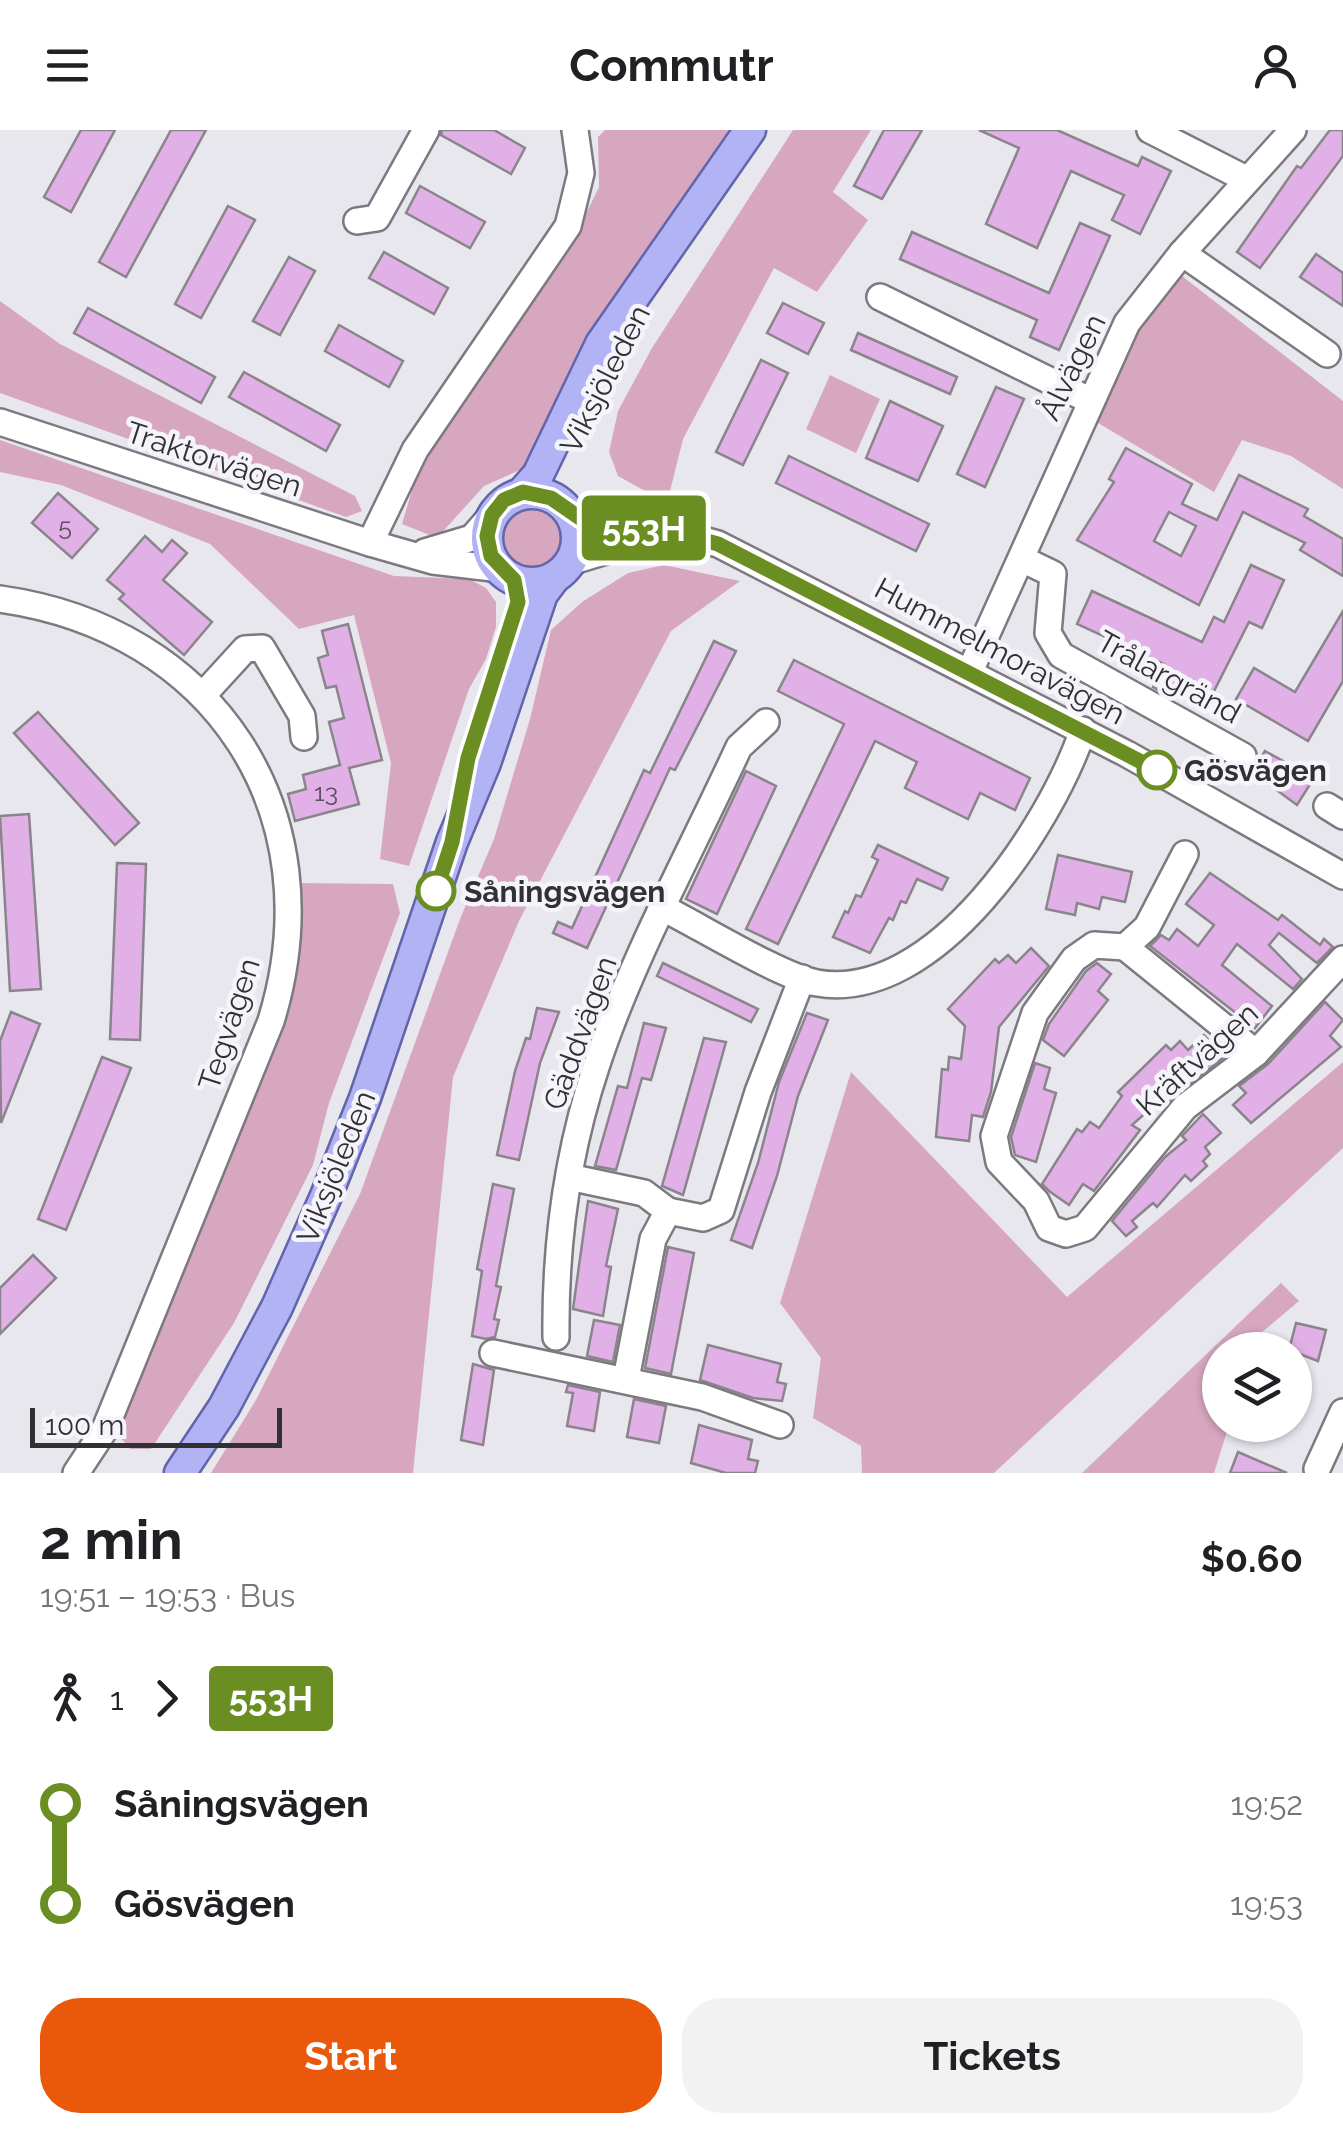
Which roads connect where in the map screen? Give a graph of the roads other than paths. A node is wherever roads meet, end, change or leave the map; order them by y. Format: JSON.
{"nodes":[{"id":1,"x":426,"y":130,"type":"edge"},
{"id":2,"x":575,"y":130,"type":"edge"},
{"id":3,"x":750,"y":130,"type":"edge"},
{"id":4,"x":1150,"y":130,"type":"edge"},
{"id":5,"x":1293,"y":130,"type":"edge"},
{"id":6,"x":1246,"y":178,"type":"junction"},
{"id":7,"x":357,"y":220,"type":"dead end"},
{"id":8,"x":1182,"y":253,"type":"junction"},
{"id":9,"x":665,"y":257,"type":"junction"},
{"id":10,"x":880,"y":297,"type":"dead end"},
{"id":11,"x":1327,"y":354,"type":"dead end"},
{"id":12,"x":1089,"y":400,"type":"junction"},
{"id":13,"x":0,"y":422,"type":"edge"},
{"id":14,"x":523,"y":492,"type":"junction"},
{"id":15,"x":565,"y":509,"type":"junction"},
{"id":16,"x":492,"y":515,"type":"junction"},
{"id":17,"x":671,"y":531,"type":"junction"},
{"id":18,"x":370,"y":544,"type":"junction"},
{"id":19,"x":410,"y":554,"type":"junction"},
{"id":20,"x":1022,"y":559,"type":"junction"},
{"id":21,"x":562,"y":570,"type":"junction"},
{"id":22,"x":508,"y":574,"type":"junction"},
{"id":23,"x":0,"y":599,"type":"edge"},
{"id":24,"x":970,"y":670,"type":"junction"},
{"id":25,"x":203,"y":695,"type":"junction"},
{"id":26,"x":766,"y":722,"type":"dead end"},
{"id":27,"x":1083,"y":730,"type":"junction"},
{"id":28,"x":304,"y":737,"type":"dead end"},
{"id":29,"x":1244,"y":756,"type":"dead end"},
{"id":30,"x":452,"y":842,"type":"junction"},
{"id":31,"x":1185,"y":854,"type":"dead end"},
{"id":32,"x":1343,"y":876,"type":"edge"},
{"id":33,"x":665,"y":910,"type":"junction"},
{"id":34,"x":1125,"y":947,"type":"junction"},
{"id":35,"x":1343,"y":959,"type":"edge"},
{"id":36,"x":802,"y":978,"type":"junction"},
{"id":37,"x":1256,"y":1054,"type":"junction"},
{"id":38,"x":569,"y":1178,"type":"junction"},
{"id":39,"x":668,"y":1210,"type":"junction"},
{"id":40,"x":556,"y":1337,"type":"dead end"},
{"id":41,"x":493,"y":1353,"type":"dead end"},
{"id":42,"x":626,"y":1379,"type":"junction"},
{"id":43,"x":1343,"y":1412,"type":"edge"},
{"id":44,"x":780,"y":1425,"type":"dead end"},
{"id":45,"x":1317,"y":1469,"type":"dead end"},
{"id":46,"x":76,"y":1473,"type":"edge"},
{"id":47,"x":180,"y":1473,"type":"edge"}],
"edges":[{"from":1,"to":7,"type":"street"},
{"from":2,"to":18,"type":"street"},
{"from":3,"to":9,"type":"main road","name":"Viksjöleden"},
{"from":4,"to":6,"type":"street"},
{"from":5,"to":6,"type":"street","name":"Ålvägen"},
{"from":6,"to":8,"type":"street","name":"Ålvägen"},
{"from":8,"to":11,"type":"street"},
{"from":8,"to":12,"type":"street","name":"Ålvägen"},
{"from":9,"to":14,"type":"main road","name":"Viksjöleden"},
{"from":9,"to":15,"type":"main road","name":"Viksjöleden"},
{"from":10,"to":12,"type":"street"},
{"from":12,"to":20,"type":"street","name":"Ålvägen"},
{"from":13,"to":18,"type":"street","name":"Traktorvägen"},
{"from":14,"to":15,"type":"main road"},
{"from":14,"to":16,"type":"main road"},
{"from":15,"to":17,"type":"street","name":"Hummelmoravägen"},
{"from":15,"to":21,"type":"main road"},
{"from":16,"to":19,"type":"street","name":"Traktorvägen"},
{"from":16,"to":22,"type":"main road"},
{"from":17,"to":21,"type":"street"},
{"from":17,"to":24,"type":"street","name":"Hummelmoravägen"},
{"from":18,"to":19,"type":"street","name":"Traktorvägen"},
{"from":19,"to":22,"type":"street","name":"Traktorvägen"},
{"from":20,"to":24,"type":"street","name":"Ålvägen"},
{"from":20,"to":29,"type":"street","name":"Trålargränd"},
{"from":21,"to":22,"type":"main road"},
{"from":21,"to":30,"type":"main road","name":"Viksjöleden"},
{"from":22,"to":30,"type":"main road","name":"Viksjöleden"},
{"from":23,"to":25,"type":"street","name":"Tegvägen"},
{"from":24,"to":27,"type":"street","name":"Hummelmoravägen"},
{"from":25,"to":28,"type":"street"},
{"from":25,"to":46,"type":"street","name":"Tegvägen"},
{"from":26,"to":33,"type":"street","name":"Gäddvägen"},
{"from":27,"to":32,"type":"street","name":"Hummelmoravägen"},
{"from":27,"to":36,"type":"street"},
{"from":30,"to":47,"type":"main road","name":"Viksjöleden"},
{"from":31,"to":34,"type":"street"},
{"from":33,"to":36,"type":"street"},
{"from":33,"to":38,"type":"street","name":"Gäddvägen"},
{"from":34,"to":37,"type":"street"},
{"from":34,"to":37,"type":"street","name":"Kräftvägen"},
{"from":35,"to":37,"type":"street","name":"Kräftvägen"},
{"from":36,"to":39,"type":"street"},
{"from":38,"to":39,"type":"street"},
{"from":38,"to":40,"type":"street","name":"Gäddvägen"},
{"from":39,"to":42,"type":"street"},
{"from":41,"to":42,"type":"street"},
{"from":42,"to":44,"type":"street"},
{"from":43,"to":45,"type":"street"}]}
